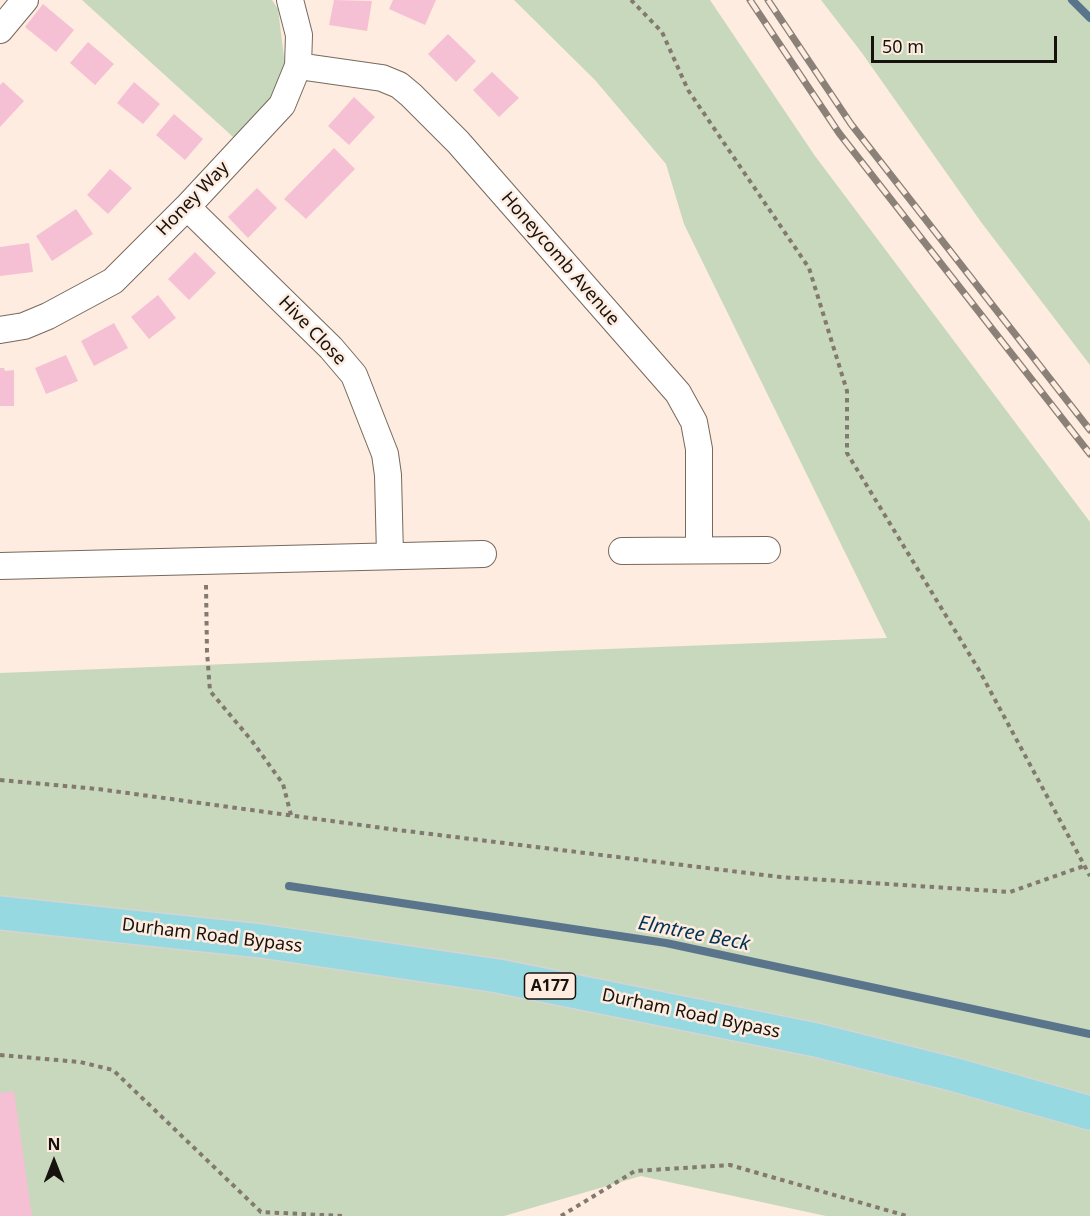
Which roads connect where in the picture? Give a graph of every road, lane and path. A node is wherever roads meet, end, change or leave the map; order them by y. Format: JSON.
{"nodes":[{"id":1,"x":25,"y":0,"type":"edge"},
{"id":2,"x":290,"y":0,"type":"edge"},
{"id":3,"x":631,"y":0,"type":"edge"},
{"id":4,"x":1,"y":28,"type":"edge"},
{"id":5,"x":298,"y":66,"type":"junction"},
{"id":6,"x":187,"y":207,"type":"junction"},
{"id":7,"x":0,"y":330,"type":"edge"},
{"id":8,"x":622,"y":550,"type":"dead end"},
{"id":9,"x":699,"y":550,"type":"junction"},
{"id":10,"x":767,"y":550,"type":"dead end"},
{"id":11,"x":483,"y":554,"type":"dead end"},
{"id":12,"x":390,"y":555,"type":"junction"},
{"id":13,"x":206,"y":560,"type":"junction"},
{"id":14,"x":0,"y":566,"type":"edge"},
{"id":15,"x":0,"y":780,"type":"edge"},
{"id":16,"x":291,"y":815,"type":"junction"},
{"id":17,"x":1084,"y":866,"type":"junction"},
{"id":18,"x":1090,"y":876,"type":"edge"},
{"id":19,"x":0,"y":913,"type":"edge"},
{"id":20,"x":0,"y":1055,"type":"edge"},
{"id":21,"x":1090,"y":1113,"type":"edge"},
{"id":22,"x":342,"y":1216,"type":"edge"},
{"id":23,"x":561,"y":1216,"type":"edge"},
{"id":24,"x":907,"y":1216,"type":"edge"}],
"edges":[{"from":1,"to":4,"type":"street"},
{"from":2,"to":5,"type":"street","name":"Honey Way"},
{"from":3,"to":17,"type":"path"},
{"from":5,"to":6,"type":"street","name":"Honey Way"},
{"from":5,"to":9,"type":"street","name":"Honeycomb Avenue"},
{"from":6,"to":7,"type":"street","name":"Honey Way"},
{"from":6,"to":12,"type":"street","name":"Hive Close"},
{"from":8,"to":9,"type":"street"},
{"from":9,"to":10,"type":"street"},
{"from":11,"to":12,"type":"street"},
{"from":12,"to":13,"type":"street"},
{"from":13,"to":14,"type":"street"},
{"from":13,"to":16,"type":"path"},
{"from":15,"to":16,"type":"path"},
{"from":16,"to":17,"type":"path"},
{"from":17,"to":18,"type":"path"},
{"from":19,"to":21,"type":"main road","name":"Durham Road Bypass","number":"A177"},
{"from":20,"to":22,"type":"path"},
{"from":23,"to":24,"type":"path"}]}
